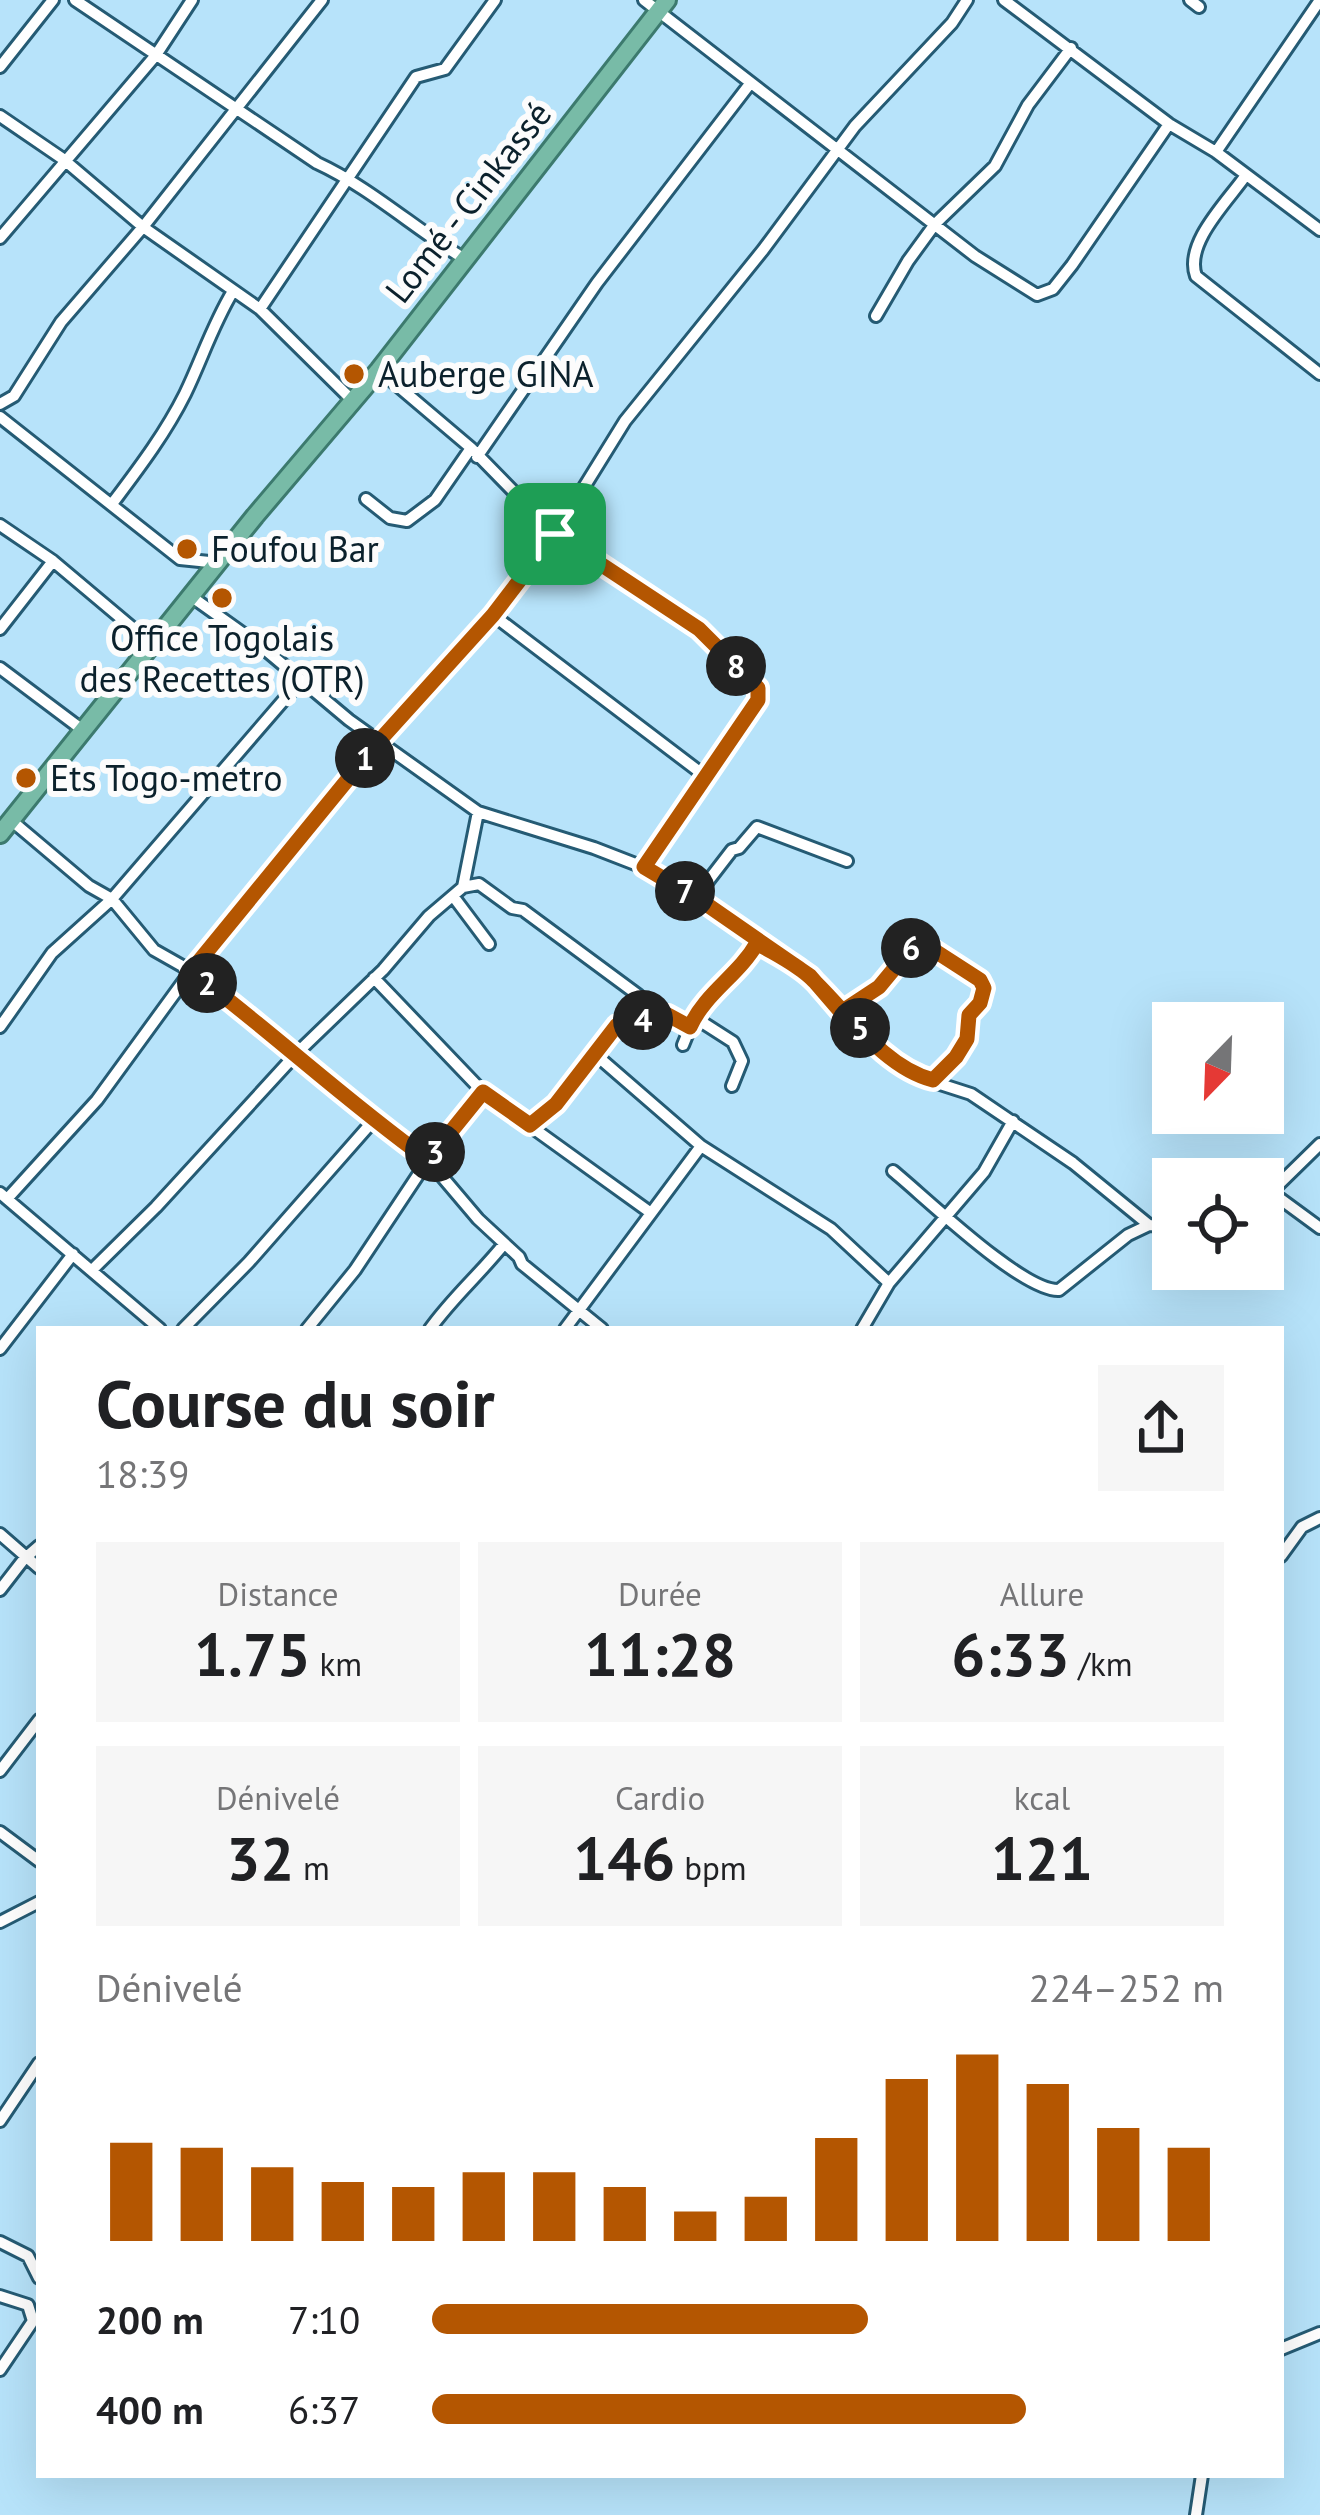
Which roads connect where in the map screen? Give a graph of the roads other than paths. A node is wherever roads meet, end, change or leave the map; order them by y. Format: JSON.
{"nodes":[{"id":1,"x":52,"y":0,"type":"edge"},
{"id":2,"x":75,"y":0,"type":"edge"},
{"id":3,"x":192,"y":0,"type":"edge"},
{"id":4,"x":322,"y":0,"type":"edge"},
{"id":5,"x":495,"y":0,"type":"edge"},
{"id":6,"x":644,"y":0,"type":"edge"},
{"id":7,"x":967,"y":0,"type":"edge"},
{"id":8,"x":1004,"y":0,"type":"edge"},
{"id":9,"x":1320,"y":0,"type":"edge"},
{"id":10,"x":663,"y":6,"type":"edge"},
{"id":11,"x":1071,"y":48,"type":"junction"},
{"id":12,"x":155,"y":55,"type":"junction"},
{"id":13,"x":0,"y":68,"type":"edge"},
{"id":14,"x":749,"y":85,"type":"junction"},
{"id":15,"x":238,"y":108,"type":"junction"},
{"id":16,"x":0,"y":116,"type":"edge"},
{"id":17,"x":1169,"y":124,"type":"junction"},
{"id":18,"x":836,"y":151,"type":"junction"},
{"id":19,"x":1216,"y":152,"type":"junction"},
{"id":20,"x":63,"y":159,"type":"junction"},
{"id":21,"x":1246,"y":176,"type":"junction"},
{"id":22,"x":347,"y":177,"type":"junction"},
{"id":23,"x":935,"y":224,"type":"junction"},
{"id":24,"x":143,"y":227,"type":"junction"},
{"id":25,"x":1320,"y":230,"type":"edge"},
{"id":26,"x":0,"y":238,"type":"edge"},
{"id":27,"x":463,"y":258,"type":"junction"},
{"id":28,"x":233,"y":291,"type":"junction"},
{"id":29,"x":260,"y":309,"type":"junction"},
{"id":30,"x":876,"y":316,"type":"dead end"},
{"id":31,"x":379,"y":370,"type":"junction"},
{"id":32,"x":1320,"y":374,"type":"edge"},
{"id":33,"x":352,"y":400,"type":"junction"},
{"id":34,"x":0,"y":404,"type":"edge"},
{"id":35,"x":0,"y":417,"type":"edge"},
{"id":36,"x":474,"y":452,"type":"junction"},
{"id":37,"x":366,"y":499,"type":"dead end"},
{"id":38,"x":112,"y":504,"type":"junction"},
{"id":39,"x":0,"y":525,"type":"edge"},
{"id":40,"x":555,"y":534,"type":"junction"},
{"id":41,"x":52,"y":561,"type":"junction"},
{"id":42,"x":219,"y":563,"type":"junction"},
{"id":43,"x":192,"y":597,"type":"junction"},
{"id":44,"x":493,"y":615,"type":"junction"},
{"id":45,"x":0,"y":629,"type":"edge"},
{"id":46,"x":154,"y":646,"type":"junction"},
{"id":47,"x":0,"y":668,"type":"edge"},
{"id":48,"x":301,"y":680,"type":"junction"},
{"id":49,"x":84,"y":732,"type":"junction"},
{"id":50,"x":378,"y":742,"type":"junction"},
{"id":51,"x":705,"y":776,"type":"junction"},
{"id":52,"x":478,"y":812,"type":"junction"},
{"id":53,"x":6,"y":828,"type":"edge"},
{"id":54,"x":847,"y":861,"type":"dead end"},
{"id":55,"x":644,"y":867,"type":"junction"},
{"id":56,"x":458,"y":891,"type":"junction"},
{"id":57,"x":695,"y":898,"type":"junction"},
{"id":58,"x":112,"y":899,"type":"junction"},
{"id":59,"x":757,"y":943,"type":"junction"},
{"id":60,"x":488,"y":944,"type":"dead end"},
{"id":61,"x":191,"y":971,"type":"junction"},
{"id":62,"x":374,"y":978,"type":"junction"},
{"id":63,"x":638,"y":995,"type":"junction"},
{"id":64,"x":841,"y":1012,"type":"junction"},
{"id":65,"x":653,"y":1018,"type":"junction"},
{"id":66,"x":692,"y":1022,"type":"junction"},
{"id":67,"x":617,"y":1025,"type":"junction"},
{"id":68,"x":0,"y":1027,"type":"edge"},
{"id":69,"x":683,"y":1045,"type":"dead end"},
{"id":70,"x":297,"y":1053,"type":"junction"},
{"id":71,"x":596,"y":1055,"type":"junction"},
{"id":72,"x":933,"y":1080,"type":"junction"},
{"id":73,"x":732,"y":1086,"type":"dead end"},
{"id":74,"x":483,"y":1092,"type":"junction"},
{"id":75,"x":373,"y":1120,"type":"junction"},
{"id":76,"x":1012,"y":1121,"type":"junction"},
{"id":77,"x":530,"y":1125,"type":"junction"},
{"id":78,"x":1320,"y":1144,"type":"edge"},
{"id":79,"x":700,"y":1146,"type":"junction"},
{"id":80,"x":428,"y":1160,"type":"junction"},
{"id":81,"x":893,"y":1171,"type":"dead end"},
{"id":82,"x":1284,"y":1178,"type":"edge"},
{"id":83,"x":4,"y":1196,"type":"edge"},
{"id":84,"x":1284,"y":1205,"type":"edge"},
{"id":85,"x":651,"y":1213,"type":"junction"},
{"id":86,"x":947,"y":1214,"type":"junction"},
{"id":87,"x":1149,"y":1225,"type":"junction"},
{"id":88,"x":1152,"y":1225,"type":"edge"},
{"id":89,"x":1320,"y":1228,"type":"edge"},
{"id":90,"x":504,"y":1244,"type":"junction"},
{"id":91,"x":73,"y":1254,"type":"junction"},
{"id":92,"x":92,"y":1270,"type":"junction"},
{"id":93,"x":889,"y":1282,"type":"junction"},
{"id":94,"x":578,"y":1310,"type":"junction"},
{"id":95,"x":157,"y":1326,"type":"edge"},
{"id":96,"x":186,"y":1326,"type":"edge"},
{"id":97,"x":309,"y":1326,"type":"edge"},
{"id":98,"x":432,"y":1326,"type":"edge"},
{"id":99,"x":567,"y":1326,"type":"edge"},
{"id":100,"x":598,"y":1326,"type":"edge"},
{"id":101,"x":864,"y":1326,"type":"edge"},
{"id":102,"x":0,"y":1348,"type":"edge"},
{"id":103,"x":1320,"y":1518,"type":"edge"},
{"id":104,"x":0,"y":1534,"type":"edge"},
{"id":105,"x":36,"y":1548,"type":"edge"},
{"id":106,"x":1284,"y":1552,"type":"edge"},
{"id":107,"x":24,"y":1558,"type":"junction"},
{"id":108,"x":36,"y":1566,"type":"edge"},
{"id":109,"x":0,"y":1590,"type":"edge"},
{"id":110,"x":36,"y":1724,"type":"edge"},
{"id":111,"x":0,"y":1771,"type":"edge"},
{"id":112,"x":0,"y":1832,"type":"edge"},
{"id":113,"x":36,"y":1859,"type":"edge"},
{"id":114,"x":36,"y":1908,"type":"edge"},
{"id":115,"x":0,"y":1922,"type":"edge"},
{"id":116,"x":36,"y":2067,"type":"edge"},
{"id":117,"x":0,"y":2121,"type":"edge"},
{"id":118,"x":0,"y":2242,"type":"edge"},
{"id":119,"x":34,"y":2253,"type":"edge"},
{"id":120,"x":0,"y":2296,"type":"edge"},
{"id":121,"x":34,"y":2306,"type":"edge"},
{"id":122,"x":36,"y":2320,"type":"edge"},
{"id":123,"x":1320,"y":2332,"type":"edge"},
{"id":124,"x":1284,"y":2348,"type":"edge"},
{"id":125,"x":0,"y":2370,"type":"edge"},
{"id":126,"x":1202,"y":2478,"type":"edge"},
{"id":127,"x":1196,"y":2515,"type":"edge"}],
"edges":[{"from":1,"to":13,"type":"street"},
{"from":2,"to":12,"type":"street"},
{"from":3,"to":12,"type":"street"},
{"from":4,"to":15,"type":"street"},
{"from":5,"to":22,"type":"street"},
{"from":6,"to":10,"type":"street"},
{"from":7,"to":18,"type":"street"},
{"from":8,"to":11,"type":"street"},
{"from":9,"to":19,"type":"street"},
{"from":10,"to":14,"type":"street"},
{"from":10,"to":27,"type":"highway","name":"Lomé - Cinkassé"},
{"from":11,"to":17,"type":"street"},
{"from":11,"to":23,"type":"street"},
{"from":12,"to":15,"type":"street"},
{"from":12,"to":20,"type":"street"},
{"from":14,"to":18,"type":"street"},
{"from":14,"to":36,"type":"street"},
{"from":15,"to":22,"type":"street"},
{"from":15,"to":24,"type":"street"},
{"from":16,"to":20,"type":"street"},
{"from":17,"to":19,"type":"street"},
{"from":17,"to":23,"type":"street"},
{"from":18,"to":23,"type":"street"},
{"from":18,"to":40,"type":"street"},
{"from":19,"to":21,"type":"street"},
{"from":20,"to":24,"type":"street"},
{"from":20,"to":26,"type":"street"},
{"from":21,"to":25,"type":"street"},
{"from":21,"to":32,"type":"street"},
{"from":22,"to":27,"type":"street"},
{"from":22,"to":29,"type":"street"},
{"from":23,"to":30,"type":"street"},
{"from":24,"to":28,"type":"street"},
{"from":24,"to":34,"type":"street"},
{"from":27,"to":31,"type":"highway","name":"Lomé - Cinkassé"},
{"from":28,"to":29,"type":"street"},
{"from":28,"to":38,"type":"street"},
{"from":29,"to":33,"type":"street"},
{"from":31,"to":33,"type":"highway","name":"Lomé - Cinkassé"},
{"from":31,"to":36,"type":"street"},
{"from":33,"to":42,"type":"highway","name":"Lomé - Cinkassé"},
{"from":35,"to":38,"type":"street"},
{"from":36,"to":37,"type":"street"},
{"from":36,"to":40,"type":"street"},
{"from":38,"to":42,"type":"street"},
{"from":39,"to":41,"type":"street"},
{"from":40,"to":44,"type":"street"},
{"from":40,"to":51,"type":"street"},
{"from":41,"to":45,"type":"street"},
{"from":41,"to":46,"type":"street"},
{"from":42,"to":43,"type":"highway","name":"Lomé - Cinkassé"},
{"from":43,"to":46,"type":"highway","name":"Lomé - Cinkassé"},
{"from":43,"to":48,"type":"street"},
{"from":44,"to":50,"type":"street"},
{"from":44,"to":51,"type":"street"},
{"from":46,"to":49,"type":"highway","name":"Lomé - Cinkassé"},
{"from":47,"to":49,"type":"street"},
{"from":48,"to":50,"type":"street"},
{"from":48,"to":58,"type":"street"},
{"from":49,"to":53,"type":"highway","name":"Lomé - Cinkassé"},
{"from":50,"to":52,"type":"street"},
{"from":50,"to":61,"type":"street"},
{"from":51,"to":55,"type":"street"},
{"from":52,"to":55,"type":"street"},
{"from":52,"to":56,"type":"street"},
{"from":53,"to":58,"type":"street"},
{"from":54,"to":57,"type":"street"},
{"from":55,"to":57,"type":"street"},
{"from":56,"to":60,"type":"street"},
{"from":56,"to":62,"type":"street"},
{"from":56,"to":63,"type":"street"},
{"from":57,"to":59,"type":"street"},
{"from":58,"to":61,"type":"street"},
{"from":58,"to":68,"type":"street"},
{"from":59,"to":64,"type":"street"},
{"from":59,"to":66,"type":"street"},
{"from":61,"to":70,"type":"street"},
{"from":61,"to":83,"type":"street"},
{"from":62,"to":70,"type":"street"},
{"from":62,"to":74,"type":"street"},
{"from":63,"to":65,"type":"street"},
{"from":63,"to":67,"type":"street"},
{"from":64,"to":72,"type":"street"},
{"from":64,"to":72,"type":"street"},
{"from":65,"to":66,"type":"street"},
{"from":65,"to":67,"type":"street"},
{"from":66,"to":69,"type":"street"},
{"from":66,"to":73,"type":"street"},
{"from":67,"to":71,"type":"street"},
{"from":70,"to":75,"type":"street"},
{"from":70,"to":92,"type":"street"},
{"from":71,"to":77,"type":"street"},
{"from":71,"to":79,"type":"street"},
{"from":72,"to":76,"type":"street"},
{"from":74,"to":77,"type":"street"},
{"from":74,"to":80,"type":"street"},
{"from":75,"to":80,"type":"street"},
{"from":75,"to":96,"type":"street"},
{"from":76,"to":86,"type":"street"},
{"from":76,"to":87,"type":"street"},
{"from":77,"to":85,"type":"street"},
{"from":78,"to":82,"type":"street"},
{"from":79,"to":85,"type":"street"},
{"from":79,"to":93,"type":"street"},
{"from":80,"to":90,"type":"street"},
{"from":80,"to":97,"type":"street"},
{"from":81,"to":86,"type":"street"},
{"from":83,"to":91,"type":"street"},
{"from":84,"to":89,"type":"street"},
{"from":85,"to":94,"type":"street"},
{"from":86,"to":87,"type":"street"},
{"from":86,"to":93,"type":"street"},
{"from":87,"to":88,"type":"street"},
{"from":90,"to":94,"type":"street"},
{"from":90,"to":98,"type":"street"},
{"from":91,"to":92,"type":"street"},
{"from":91,"to":102,"type":"street"},
{"from":92,"to":95,"type":"street"},
{"from":93,"to":101,"type":"street"},
{"from":94,"to":99,"type":"street"},
{"from":94,"to":100,"type":"street"},
{"from":103,"to":106,"type":"street"},
{"from":104,"to":107,"type":"street"},
{"from":105,"to":107,"type":"street"},
{"from":107,"to":108,"type":"street"},
{"from":107,"to":109,"type":"street"},
{"from":110,"to":111,"type":"street"},
{"from":112,"to":113,"type":"street"},
{"from":114,"to":115,"type":"street"},
{"from":116,"to":117,"type":"street"},
{"from":118,"to":119,"type":"street"},
{"from":120,"to":121,"type":"street"},
{"from":121,"to":122,"type":"street"},
{"from":122,"to":125,"type":"street"},
{"from":123,"to":124,"type":"street"},
{"from":126,"to":127,"type":"street"}]}
